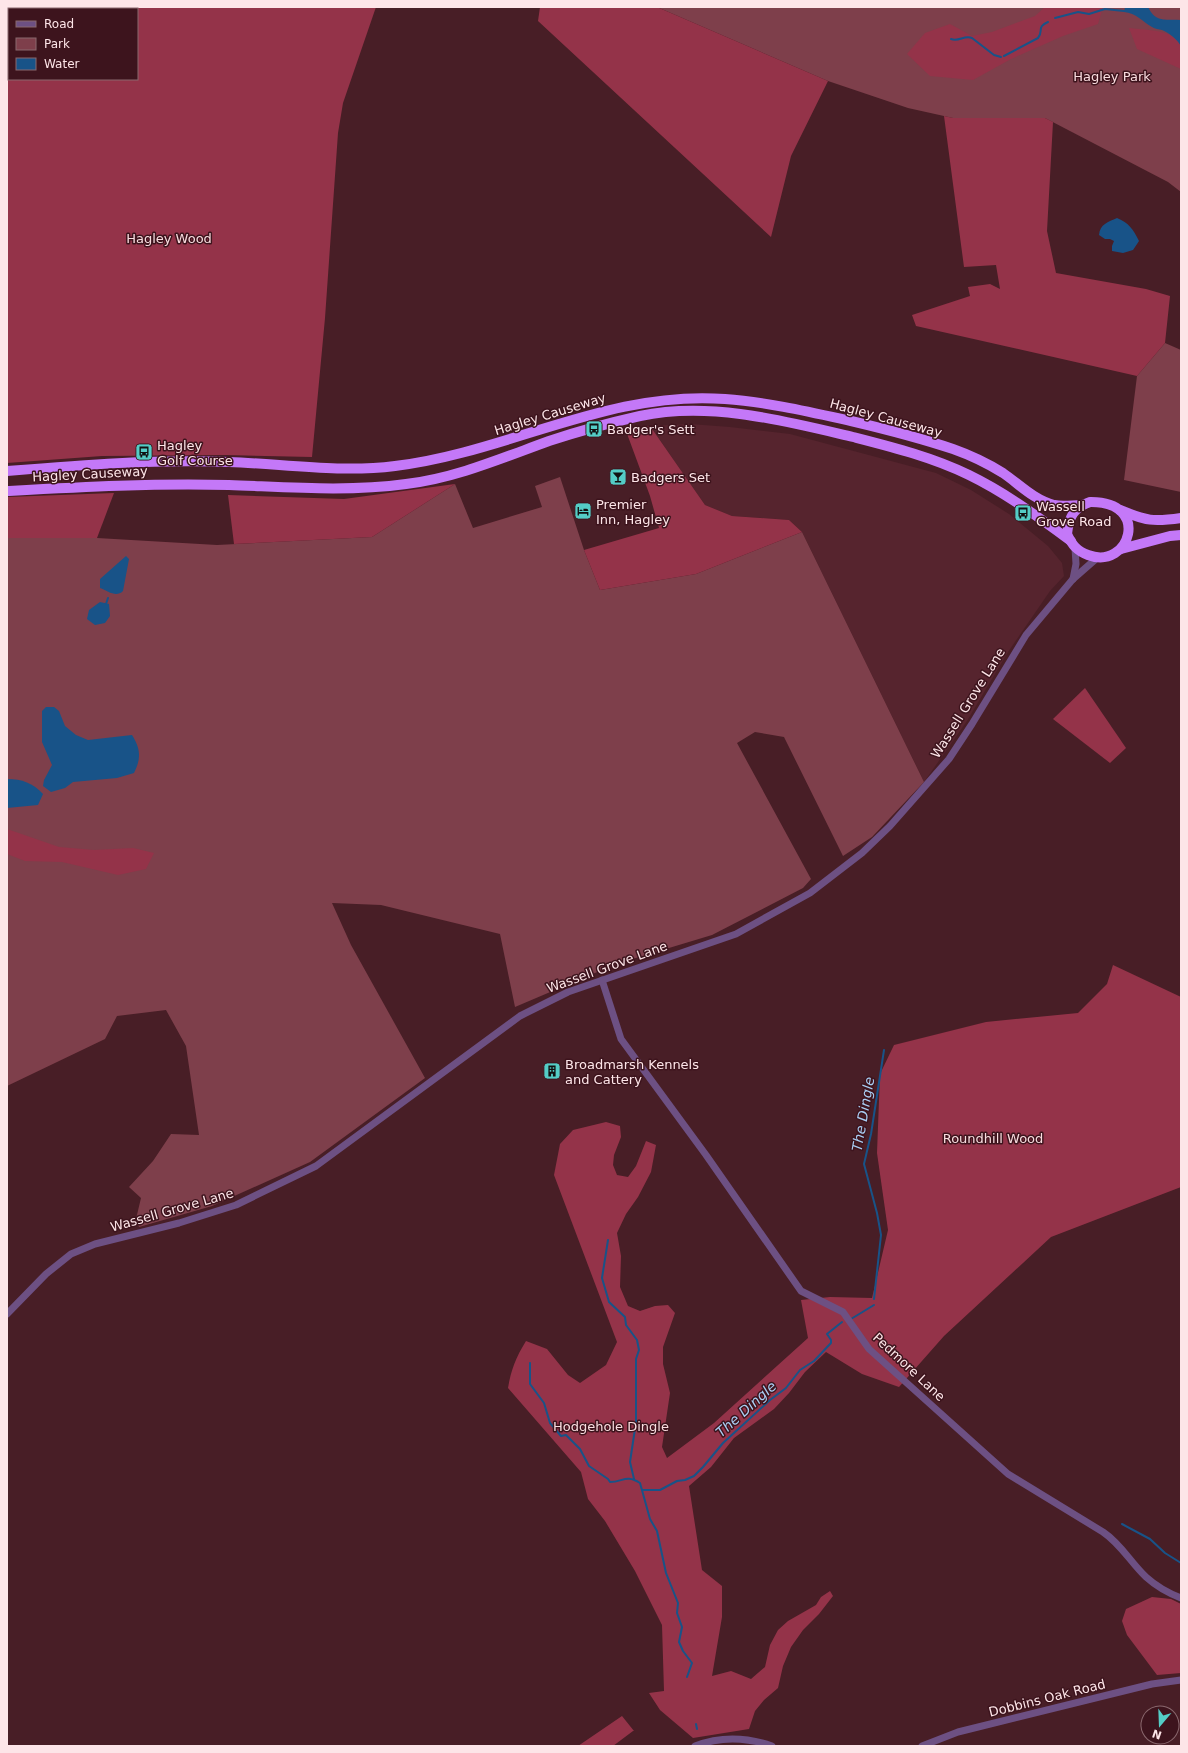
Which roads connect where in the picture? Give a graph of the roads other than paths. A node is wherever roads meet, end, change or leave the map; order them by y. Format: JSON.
{"nodes":[{"id":1,"x":7,"y":471,"type":"edge"},
{"id":2,"x":7,"y":491,"type":"edge"},
{"id":3,"x":1082,"y":505,"type":"junction"},
{"id":4,"x":1120,"y":510,"type":"junction"},
{"id":5,"x":1181,"y":518,"type":"edge"},
{"id":6,"x":1181,"y":535,"type":"edge"},
{"id":7,"x":1073,"y":545,"type":"junction"},
{"id":8,"x":1121,"y":549,"type":"junction"},
{"id":9,"x":1097,"y":558,"type":"junction"},
{"id":10,"x":1072,"y":579,"type":"junction"},
{"id":11,"x":602,"y":980,"type":"junction"},
{"id":12,"x":7,"y":1314,"type":"edge"},
{"id":13,"x":1181,"y":1598,"type":"edge"},
{"id":14,"x":1181,"y":1680,"type":"edge"},
{"id":15,"x":695,"y":1746,"type":"edge"},
{"id":16,"x":772,"y":1746,"type":"edge"},
{"id":17,"x":922,"y":1746,"type":"edge"}],
"edges":[{"from":1,"to":3,"type":"highway","name":"Hagley Causeway"},
{"from":2,"to":7,"type":"highway","name":"Hagley Causeway"},
{"from":3,"to":4,"type":"highway"},
{"from":3,"to":7,"type":"highway"},
{"from":4,"to":5,"type":"highway"},
{"from":4,"to":8,"type":"highway"},
{"from":6,"to":8,"type":"highway"},
{"from":7,"to":9,"type":"highway"},
{"from":7,"to":10,"type":"street","name":"Wassell Grove Lane"},
{"from":8,"to":9,"type":"highway"},
{"from":9,"to":10,"type":"street","name":"Wassell Grove Lane"},
{"from":10,"to":11,"type":"street","name":"Wassell Grove Lane"},
{"from":11,"to":12,"type":"street","name":"Wassell Grove Lane"},
{"from":11,"to":13,"type":"street","name":"Pedmore Lane"},
{"from":14,"to":17,"type":"street","name":"Dobbins Oak Road"},
{"from":15,"to":16,"type":"street"}]}
